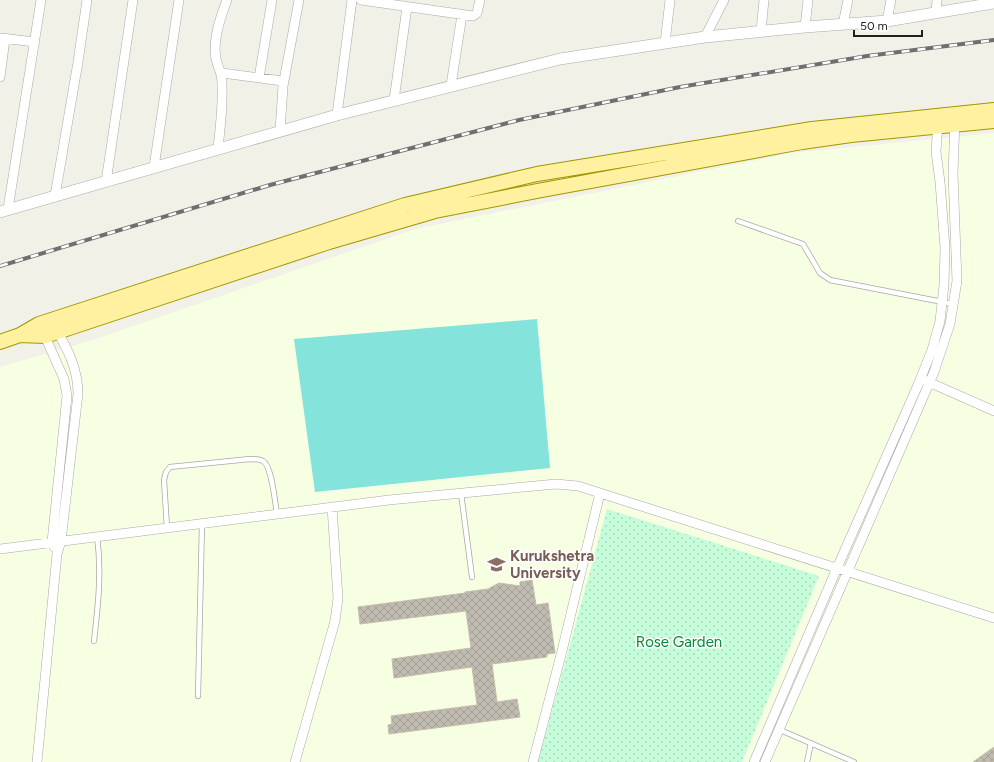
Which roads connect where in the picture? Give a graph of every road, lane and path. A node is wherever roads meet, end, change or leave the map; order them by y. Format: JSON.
{"nodes":[{"id":1,"x":41,"y":0,"type":"edge"},
{"id":2,"x":87,"y":0,"type":"edge"},
{"id":3,"x":133,"y":0,"type":"edge"},
{"id":4,"x":179,"y":0,"type":"edge"},
{"id":5,"x":227,"y":0,"type":"edge"},
{"id":6,"x":272,"y":0,"type":"edge"},
{"id":7,"x":299,"y":0,"type":"edge"},
{"id":8,"x":352,"y":0,"type":"edge"},
{"id":9,"x":362,"y":0,"type":"edge"},
{"id":10,"x":480,"y":0,"type":"edge"},
{"id":11,"x":670,"y":0,"type":"edge"},
{"id":12,"x":724,"y":0,"type":"edge"},
{"id":13,"x":764,"y":0,"type":"edge"},
{"id":14,"x":808,"y":0,"type":"edge"},
{"id":15,"x":848,"y":0,"type":"edge"},
{"id":16,"x":891,"y":0,"type":"edge"},
{"id":17,"x":937,"y":0,"type":"edge"},
{"id":18,"x":994,"y":3,"type":"edge"},
{"id":19,"x":407,"y":7,"type":"junction"},
{"id":20,"x":936,"y":12,"type":"junction"},
{"id":21,"x":462,"y":16,"type":"junction"},
{"id":22,"x":887,"y":21,"type":"junction"},
{"id":23,"x":843,"y":24,"type":"junction"},
{"id":24,"x":805,"y":27,"type":"junction"},
{"id":25,"x":761,"y":31,"type":"junction"},
{"id":26,"x":705,"y":37,"type":"junction"},
{"id":27,"x":3,"y":38,"type":"edge"},
{"id":28,"x":35,"y":42,"type":"junction"},
{"id":29,"x":665,"y":43,"type":"junction"},
{"id":30,"x":222,"y":73,"type":"junction"},
{"id":31,"x":0,"y":77,"type":"edge"},
{"id":32,"x":259,"y":78,"type":"junction"},
{"id":33,"x":284,"y":81,"type":"junction"},
{"id":34,"x":451,"y":85,"type":"junction"},
{"id":35,"x":394,"y":100,"type":"junction"},
{"id":36,"x":994,"y":110,"type":"edge"},
{"id":37,"x":337,"y":115,"type":"junction"},
{"id":38,"x":955,"y":120,"type":"junction"},
{"id":39,"x":938,"y":121,"type":"junction"},
{"id":40,"x":994,"y":121,"type":"edge"},
{"id":41,"x":280,"y":131,"type":"junction"},
{"id":42,"x":218,"y":149,"type":"junction"},
{"id":43,"x":154,"y":167,"type":"junction"},
{"id":44,"x":106,"y":182,"type":"junction"},
{"id":45,"x":55,"y":196,"type":"junction"},
{"id":46,"x":4,"y":211,"type":"edge"},
{"id":47,"x":738,"y":221,"type":"dead end"},
{"id":48,"x":943,"y":302,"type":"junction"},
{"id":49,"x":953,"y":304,"type":"junction"},
{"id":50,"x":48,"y":328,"type":"junction"},
{"id":51,"x":0,"y":342,"type":"edge"},
{"id":52,"x":925,"y":381,"type":"junction"},
{"id":53,"x":994,"y":411,"type":"edge"},
{"id":54,"x":461,"y":493,"type":"junction"},
{"id":55,"x":600,"y":493,"type":"junction"},
{"id":56,"x":332,"y":507,"type":"junction"},
{"id":57,"x":277,"y":514,"type":"junction"},
{"id":58,"x":202,"y":523,"type":"junction"},
{"id":59,"x":167,"y":528,"type":"junction"},
{"id":60,"x":97,"y":536,"type":"junction"},
{"id":61,"x":56,"y":541,"type":"junction"},
{"id":62,"x":0,"y":549,"type":"edge"},
{"id":63,"x":837,"y":568,"type":"junction"},
{"id":64,"x":848,"y":572,"type":"junction"},
{"id":65,"x":472,"y":577,"type":"dead end"},
{"id":66,"x":994,"y":618,"type":"edge"},
{"id":67,"x":94,"y":641,"type":"dead end"},
{"id":68,"x":198,"y":696,"type":"dead end"},
{"id":69,"x":770,"y":726,"type":"junction"},
{"id":70,"x":779,"y":730,"type":"junction"},
{"id":71,"x":811,"y":743,"type":"junction"},
{"id":72,"x":37,"y":762,"type":"edge"},
{"id":73,"x":295,"y":762,"type":"edge"},
{"id":74,"x":533,"y":762,"type":"edge"},
{"id":75,"x":754,"y":762,"type":"edge"},
{"id":76,"x":765,"y":762,"type":"edge"},
{"id":77,"x":807,"y":762,"type":"edge"},
{"id":78,"x":854,"y":762,"type":"edge"}],
"edges":[{"from":1,"to":28,"type":"street"},
{"from":2,"to":45,"type":"street"},
{"from":3,"to":44,"type":"street"},
{"from":4,"to":43,"type":"street"},
{"from":5,"to":30,"type":"street"},
{"from":6,"to":32,"type":"street"},
{"from":7,"to":33,"type":"street"},
{"from":8,"to":37,"type":"street"},
{"from":9,"to":19,"type":"street"},
{"from":10,"to":21,"type":"street"},
{"from":11,"to":29,"type":"street"},
{"from":12,"to":26,"type":"street"},
{"from":13,"to":25,"type":"street"},
{"from":14,"to":24,"type":"street"},
{"from":15,"to":23,"type":"street"},
{"from":16,"to":22,"type":"street"},
{"from":17,"to":20,"type":"street"},
{"from":18,"to":20,"type":"street"},
{"from":19,"to":21,"type":"street"},
{"from":19,"to":35,"type":"street"},
{"from":20,"to":22,"type":"street"},
{"from":21,"to":34,"type":"street"},
{"from":22,"to":23,"type":"street"},
{"from":23,"to":24,"type":"street"},
{"from":24,"to":25,"type":"street"},
{"from":25,"to":26,"type":"street"},
{"from":26,"to":29,"type":"street"},
{"from":27,"to":28,"type":"street"},
{"from":27,"to":31,"type":"street"},
{"from":28,"to":46,"type":"street"},
{"from":29,"to":34,"type":"street"},
{"from":30,"to":32,"type":"street"},
{"from":30,"to":42,"type":"street"},
{"from":32,"to":33,"type":"street"},
{"from":33,"to":41,"type":"street"},
{"from":34,"to":35,"type":"street"},
{"from":35,"to":37,"type":"street"},
{"from":36,"to":38,"type":"main road"},
{"from":37,"to":41,"type":"street"},
{"from":38,"to":39,"type":"main road"},
{"from":38,"to":40,"type":"main road"},
{"from":38,"to":49,"type":"street"},
{"from":39,"to":48,"type":"street"},
{"from":39,"to":50,"type":"main road"},
{"from":41,"to":42,"type":"street"},
{"from":42,"to":43,"type":"street"},
{"from":43,"to":44,"type":"street"},
{"from":44,"to":45,"type":"street"},
{"from":45,"to":46,"type":"street"},
{"from":47,"to":48,"type":"lane"},
{"from":48,"to":49,"type":"lane"},
{"from":48,"to":52,"type":"street"},
{"from":49,"to":52,"type":"street"},
{"from":50,"to":51,"type":"main road"},
{"from":50,"to":61,"type":"street"},
{"from":50,"to":61,"type":"street"},
{"from":52,"to":53,"type":"street"},
{"from":52,"to":63,"type":"street"},
{"from":52,"to":64,"type":"street"},
{"from":54,"to":55,"type":"street"},
{"from":54,"to":56,"type":"street"},
{"from":54,"to":65,"type":"lane"},
{"from":55,"to":63,"type":"street"},
{"from":55,"to":74,"type":"street"},
{"from":56,"to":57,"type":"street"},
{"from":56,"to":73,"type":"street"},
{"from":57,"to":58,"type":"street"},
{"from":57,"to":59,"type":"lane"},
{"from":58,"to":59,"type":"street"},
{"from":58,"to":68,"type":"lane"},
{"from":59,"to":60,"type":"street"},
{"from":60,"to":61,"type":"street"},
{"from":60,"to":67,"type":"lane"},
{"from":61,"to":62,"type":"street"},
{"from":61,"to":72,"type":"street"},
{"from":63,"to":64,"type":"street"},
{"from":63,"to":69,"type":"street"},
{"from":64,"to":66,"type":"street"},
{"from":64,"to":70,"type":"street"},
{"from":69,"to":70,"type":"lane"},
{"from":69,"to":75,"type":"street"},
{"from":70,"to":71,"type":"lane"},
{"from":70,"to":76,"type":"street"},
{"from":71,"to":77,"type":"lane"},
{"from":71,"to":78,"type":"lane"}]}
